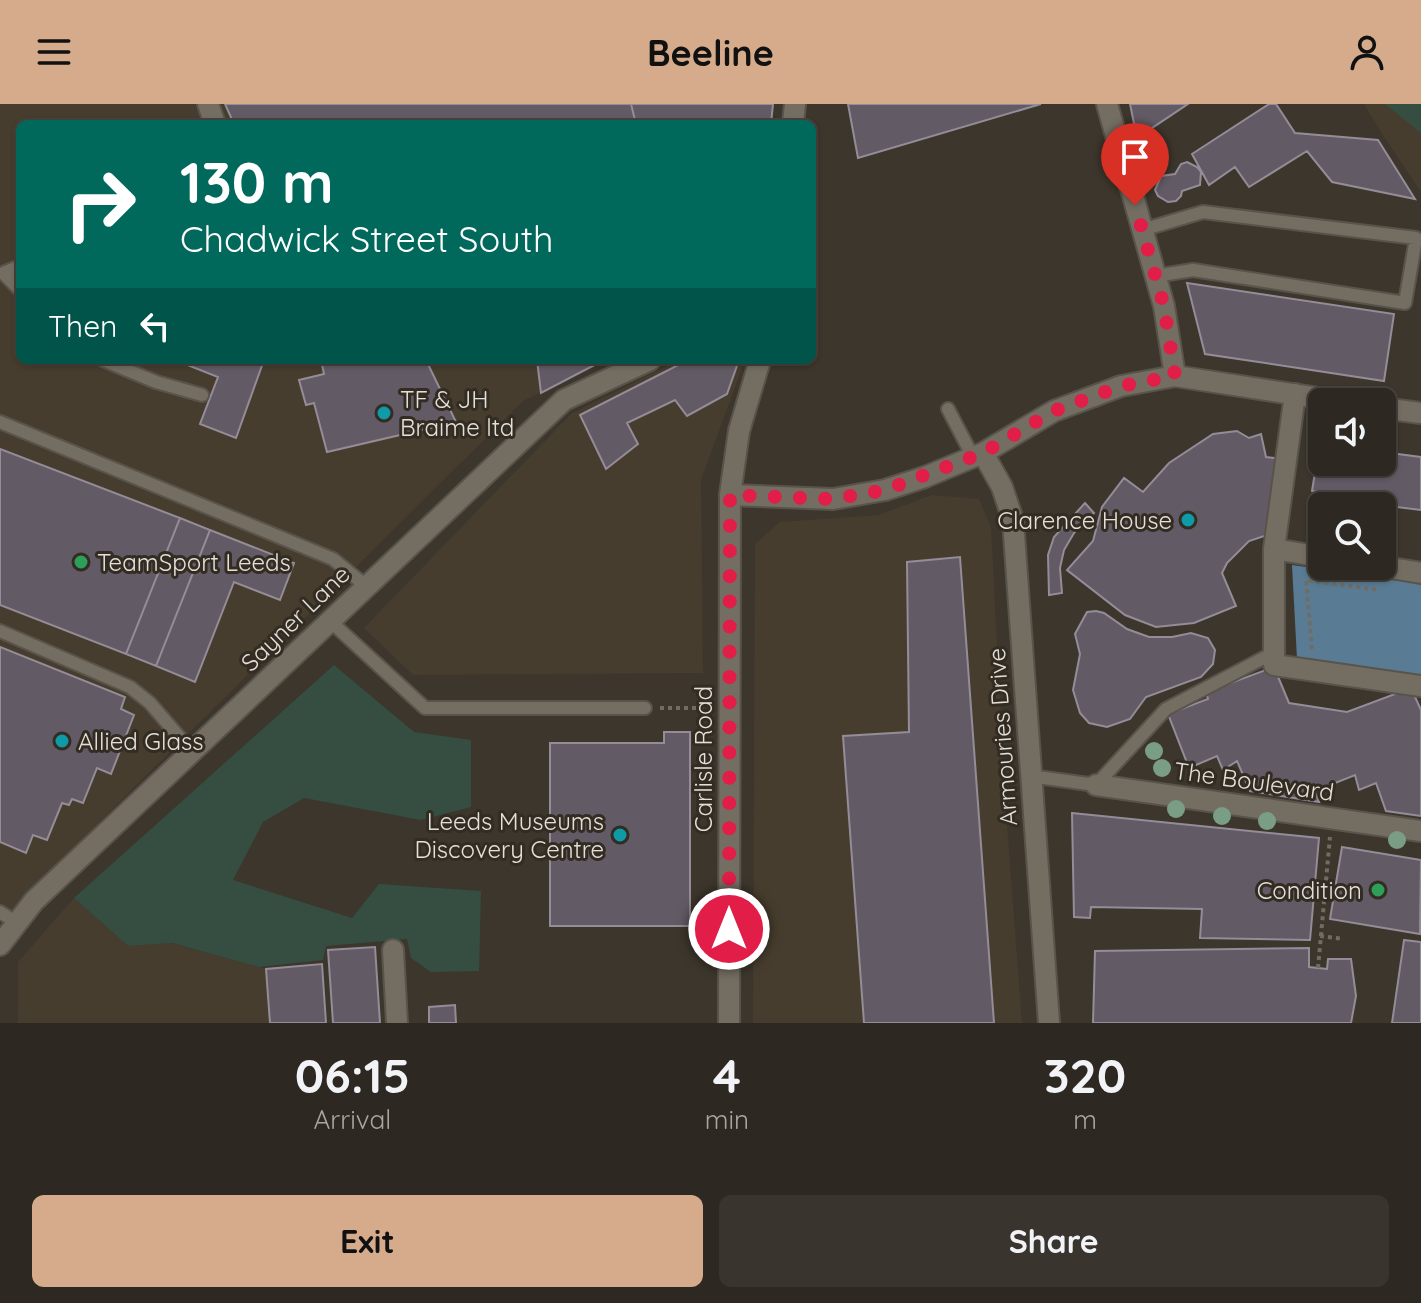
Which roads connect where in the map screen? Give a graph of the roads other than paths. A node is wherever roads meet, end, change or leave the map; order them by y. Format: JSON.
{"nodes":[{"id":1,"x":1107,"y":104,"type":"edge"},
{"id":2,"x":1142,"y":230,"type":"junction"},
{"id":3,"x":16,"y":268,"type":"edge"},
{"id":4,"x":1155,"y":276,"type":"junction"},
{"id":5,"x":16,"y":286,"type":"edge"},
{"id":6,"x":113,"y":364,"type":"edge"},
{"id":7,"x":641,"y":364,"type":"edge"},
{"id":8,"x":759,"y":364,"type":"edge"},
{"id":9,"x":1175,"y":376,"type":"junction"},
{"id":10,"x":1295,"y":394,"type":"junction"},
{"id":11,"x":202,"y":395,"type":"dead end"},
{"id":12,"x":1308,"y":396,"type":"edge"},
{"id":13,"x":948,"y":409,"type":"dead end"},
{"id":14,"x":1396,"y":410,"type":"edge"},
{"id":15,"x":1421,"y":413,"type":"edge"},
{"id":16,"x":0,"y":422,"type":"edge"},
{"id":17,"x":978,"y":455,"type":"junction"},
{"id":18,"x":730,"y":495,"type":"junction"},
{"id":19,"x":1274,"y":549,"type":"junction"},
{"id":20,"x":1308,"y":555,"type":"edge"},
{"id":21,"x":1396,"y":569,"type":"edge"},
{"id":22,"x":1421,"y":573,"type":"edge"},
{"id":23,"x":366,"y":586,"type":"junction"},
{"id":24,"x":330,"y":621,"type":"junction"},
{"id":25,"x":0,"y":631,"type":"edge"},
{"id":26,"x":1273,"y":653,"type":"junction"},
{"id":27,"x":1421,"y":686,"type":"edge"},
{"id":28,"x":645,"y":708,"type":"road end"},
{"id":29,"x":193,"y":753,"type":"junction"},
{"id":30,"x":1030,"y":776,"type":"junction"},
{"id":31,"x":1087,"y":784,"type":"junction"},
{"id":32,"x":1421,"y":831,"type":"edge"},
{"id":33,"x":9,"y":917,"type":"edge"},
{"id":34,"x":0,"y":945,"type":"edge"},
{"id":35,"x":393,"y":950,"type":"dead end"},
{"id":36,"x":397,"y":1023,"type":"edge"},
{"id":37,"x":729,"y":1023,"type":"edge"},
{"id":38,"x":1049,"y":1023,"type":"edge"}],
"edges":[{"from":1,"to":2,"type":"street"},
{"from":2,"to":4,"type":"street"},
{"from":2,"to":4,"type":"lane"},
{"from":3,"to":5,"type":"lane"},
{"from":4,"to":9,"type":"street"},
{"from":6,"to":11,"type":"lane"},
{"from":7,"to":23,"type":"street","name":"Sayner Lane"},
{"from":8,"to":18,"type":"street","name":"Carlisle Road"},
{"from":9,"to":10,"type":"street"},
{"from":9,"to":17,"type":"street"},
{"from":10,"to":12,"type":"street"},
{"from":10,"to":19,"type":"street"},
{"from":13,"to":17,"type":"lane"},
{"from":14,"to":15,"type":"street"},
{"from":16,"to":23,"type":"lane"},
{"from":17,"to":18,"type":"street"},
{"from":17,"to":30,"type":"street","name":"Armouries Drive"},
{"from":18,"to":37,"type":"street","name":"Carlisle Road"},
{"from":19,"to":20,"type":"street"},
{"from":19,"to":26,"type":"street"},
{"from":21,"to":22,"type":"street"},
{"from":23,"to":24,"type":"street","name":"Sayner Lane"},
{"from":24,"to":28,"type":"lane"},
{"from":24,"to":29,"type":"street","name":"Sayner Lane"},
{"from":25,"to":29,"type":"lane"},
{"from":26,"to":27,"type":"street"},
{"from":26,"to":31,"type":"lane"},
{"from":29,"to":33,"type":"street","name":"Sayner Lane"},
{"from":30,"to":31,"type":"lane"},
{"from":30,"to":38,"type":"street","name":"Armouries Drive"},
{"from":31,"to":32,"type":"street","name":"The Boulevard"},
{"from":33,"to":34,"type":"street","name":"Sayner Lane"},
{"from":35,"to":36,"type":"street"}]}
